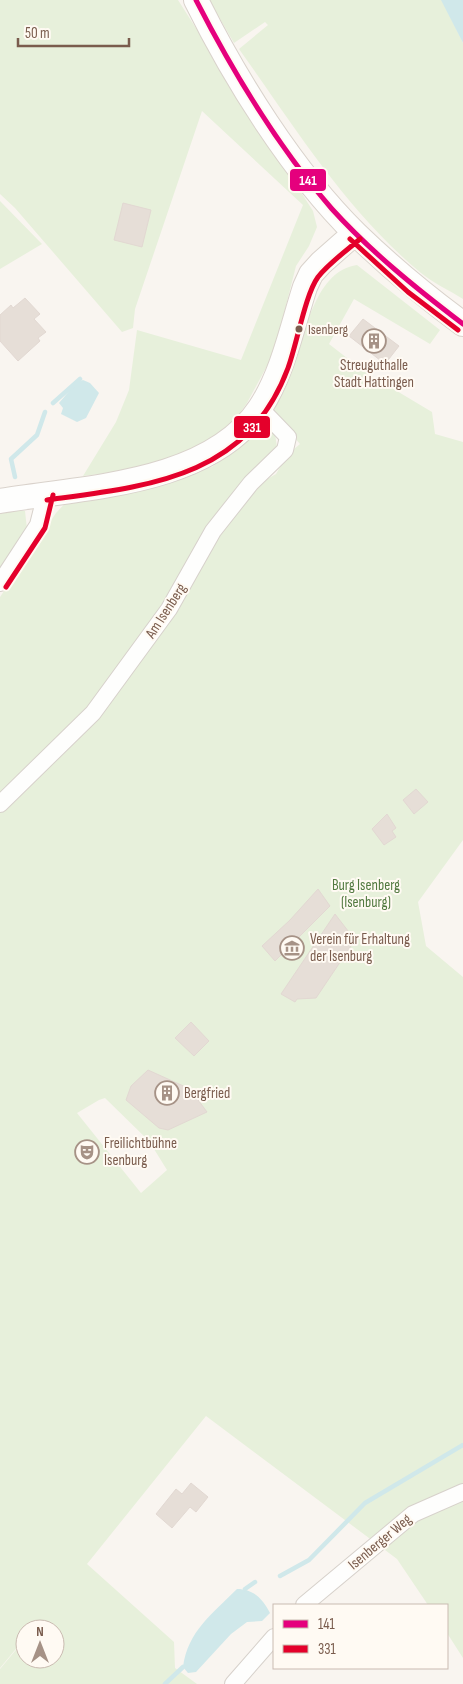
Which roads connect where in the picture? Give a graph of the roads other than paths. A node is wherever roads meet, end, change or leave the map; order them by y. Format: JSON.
{"nodes":[{"id":1,"x":196,"y":0,"type":"edge"},
{"id":2,"x":354,"y":233,"type":"junction"},
{"id":3,"x":463,"y":324,"type":"edge"},
{"id":4,"x":260,"y":408,"type":"junction"},
{"id":5,"x":46,"y":493,"type":"junction"},
{"id":6,"x":0,"y":500,"type":"edge"},
{"id":7,"x":0,"y":583,"type":"edge"},
{"id":8,"x":0,"y":804,"type":"edge"},
{"id":9,"x":463,"y":1492,"type":"edge"},
{"id":10,"x":305,"y":1604,"type":"edge"},
{"id":11,"x":273,"y":1638,"type":"edge"},
{"id":12,"x":233,"y":1684,"type":"edge"}],
"edges":[{"from":1,"to":2,"type":"street"},
{"from":2,"to":3,"type":"street"},
{"from":2,"to":4,"type":"street"},
{"from":4,"to":5,"type":"street"},
{"from":4,"to":8,"type":"street","name":"Am Isenberg"},
{"from":5,"to":6,"type":"street"},
{"from":5,"to":7,"type":"street"},
{"from":9,"to":10,"type":"street","name":"Isenberger Weg"},
{"from":11,"to":12,"type":"street"}]}
